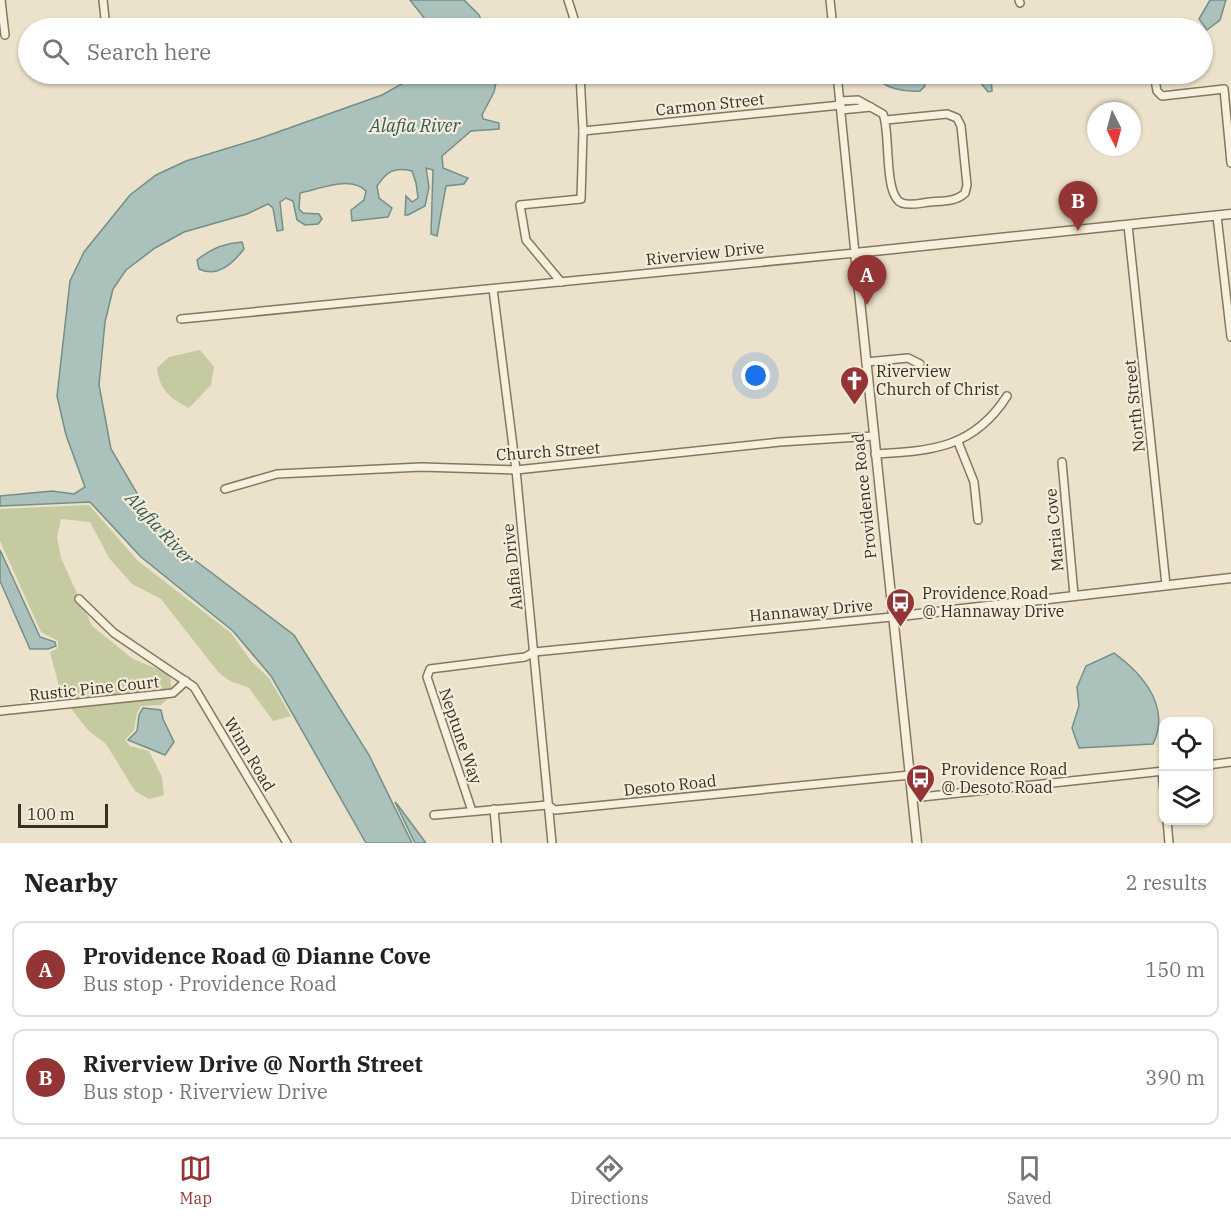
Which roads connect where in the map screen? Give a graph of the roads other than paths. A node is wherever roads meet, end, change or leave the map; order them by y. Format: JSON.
{"nodes":[{"id":1,"x":1,"y":0,"type":"edge"},
{"id":2,"x":104,"y":0,"type":"edge"},
{"id":3,"x":568,"y":0,"type":"edge"},
{"id":4,"x":830,"y":0,"type":"edge"},
{"id":5,"x":105,"y":18,"type":"edge"},
{"id":6,"x":574,"y":18,"type":"edge"},
{"id":7,"x":832,"y":18,"type":"edge"},
{"id":8,"x":5,"y":35,"type":"dead end"},
{"id":9,"x":581,"y":84,"type":"edge"},
{"id":10,"x":838,"y":84,"type":"edge"},
{"id":11,"x":1156,"y":84,"type":"edge"},
{"id":12,"x":841,"y":106,"type":"junction"},
{"id":13,"x":886,"y":120,"type":"junction"},
{"id":14,"x":583,"y":131,"type":"junction"},
{"id":15,"x":1231,"y":163,"type":"edge"},
{"id":16,"x":1231,"y":214,"type":"edge"},
{"id":17,"x":1217,"y":216,"type":"junction"},
{"id":18,"x":1128,"y":225,"type":"junction"},
{"id":19,"x":855,"y":253,"type":"junction"},
{"id":20,"x":561,"y":282,"type":"junction"},
{"id":21,"x":493,"y":289,"type":"junction"},
{"id":22,"x":181,"y":319,"type":"dead end"},
{"id":23,"x":1231,"y":337,"type":"edge"},
{"id":24,"x":866,"y":362,"type":"junction"},
{"id":25,"x":920,"y":364,"type":"dead end"},
{"id":26,"x":1006,"y":396,"type":"dead end"},
{"id":27,"x":874,"y":436,"type":"junction"},
{"id":28,"x":958,"y":442,"type":"junction"},
{"id":29,"x":875,"y":454,"type":"junction"},
{"id":30,"x":1062,"y":462,"type":"dead end"},
{"id":31,"x":516,"y":470,"type":"junction"},
{"id":32,"x":225,"y":489,"type":"dead end"},
{"id":33,"x":978,"y":520,"type":"dead end"},
{"id":34,"x":1231,"y":578,"type":"edge"},
{"id":35,"x":1166,"y":585,"type":"junction"},
{"id":36,"x":1074,"y":595,"type":"junction"},
{"id":37,"x":79,"y":599,"type":"dead end"},
{"id":38,"x":892,"y":617,"type":"junction"},
{"id":39,"x":534,"y":652,"type":"junction"},
{"id":40,"x":430,"y":669,"type":"joint"},
{"id":41,"x":186,"y":681,"type":"junction"},
{"id":42,"x":0,"y":711,"type":"edge"},
{"id":43,"x":1231,"y":762,"type":"edge"},
{"id":44,"x":1213,"y":764,"type":"edge"},
{"id":45,"x":1159,"y":771,"type":"edge"},
{"id":46,"x":910,"y":775,"type":"junction"},
{"id":47,"x":912,"y":798,"type":"junction"},
{"id":48,"x":548,"y":805,"type":"junction"},
{"id":49,"x":494,"y":809,"type":"junction"},
{"id":50,"x":472,"y":811,"type":"junction"},
{"id":51,"x":435,"y":814,"type":"dead end"},
{"id":52,"x":1167,"y":825,"type":"edge"},
{"id":53,"x":287,"y":843,"type":"edge"},
{"id":54,"x":497,"y":843,"type":"edge"},
{"id":55,"x":552,"y":843,"type":"edge"},
{"id":56,"x":916,"y":843,"type":"edge"},
{"id":57,"x":1169,"y":843,"type":"edge"}],
"edges":[{"from":1,"to":8,"type":"street"},
{"from":2,"to":5,"type":"street"},
{"from":3,"to":6,"type":"street"},
{"from":4,"to":7,"type":"street"},
{"from":9,"to":14,"type":"street"},
{"from":10,"to":12,"type":"street","name":"Providence Road"},
{"from":11,"to":15,"type":"street"},
{"from":12,"to":13,"type":"street","name":"Carmon Street"},
{"from":12,"to":14,"type":"street","name":"Carmon Street"},
{"from":12,"to":19,"type":"street","name":"Providence Road"},
{"from":13,"to":13,"type":"street"},
{"from":14,"to":20,"type":"street"},
{"from":16,"to":17,"type":"street","name":"Riverview Drive"},
{"from":17,"to":18,"type":"street","name":"Riverview Drive"},
{"from":17,"to":23,"type":"street"},
{"from":18,"to":19,"type":"street","name":"Riverview Drive"},
{"from":18,"to":35,"type":"street","name":"North Street"},
{"from":19,"to":20,"type":"street","name":"Riverview Drive"},
{"from":19,"to":24,"type":"street","name":"Providence Road"},
{"from":20,"to":21,"type":"street","name":"Riverview Drive"},
{"from":21,"to":22,"type":"street","name":"Riverview Drive"},
{"from":21,"to":31,"type":"street","name":"Alafia Drive"},
{"from":24,"to":25,"type":"street"},
{"from":24,"to":27,"type":"street","name":"Providence Road"},
{"from":26,"to":28,"type":"street"},
{"from":27,"to":29,"type":"street","name":"Providence Road"},
{"from":27,"to":31,"type":"street","name":"Church Street"},
{"from":28,"to":29,"type":"street"},
{"from":28,"to":33,"type":"street"},
{"from":29,"to":38,"type":"street","name":"Providence Road"},
{"from":30,"to":36,"type":"street","name":"Maria Cove"},
{"from":31,"to":32,"type":"street","name":"Church Street"},
{"from":31,"to":39,"type":"street","name":"Alafia Drive"},
{"from":34,"to":35,"type":"street","name":"Hannaway Drive"},
{"from":35,"to":36,"type":"street","name":"Hannaway Drive"},
{"from":36,"to":38,"type":"street","name":"Hannaway Drive"},
{"from":37,"to":41,"type":"street","name":"Winn Road"},
{"from":38,"to":39,"type":"street","name":"Hannaway Drive"},
{"from":38,"to":46,"type":"street","name":"Providence Road"},
{"from":39,"to":40,"type":"street","name":"Hannaway Drive"},
{"from":39,"to":48,"type":"street","name":"Alafia Drive"},
{"from":40,"to":50,"type":"street","name":"Neptune Way"},
{"from":41,"to":42,"type":"street","name":"Rustic Pine Court"},
{"from":41,"to":53,"type":"street","name":"Winn Road"},
{"from":43,"to":44,"type":"street"},
{"from":45,"to":47,"type":"street"},
{"from":46,"to":47,"type":"street","name":"Providence Road"},
{"from":46,"to":48,"type":"street","name":"Desoto Road"},
{"from":47,"to":56,"type":"street","name":"Providence Road"},
{"from":48,"to":49,"type":"street","name":"Desoto Road"},
{"from":48,"to":55,"type":"street","name":"Alafia Drive"},
{"from":49,"to":50,"type":"street","name":"Desoto Road"},
{"from":49,"to":54,"type":"street"},
{"from":50,"to":51,"type":"street","name":"Desoto Road"},
{"from":52,"to":57,"type":"street"}]}
